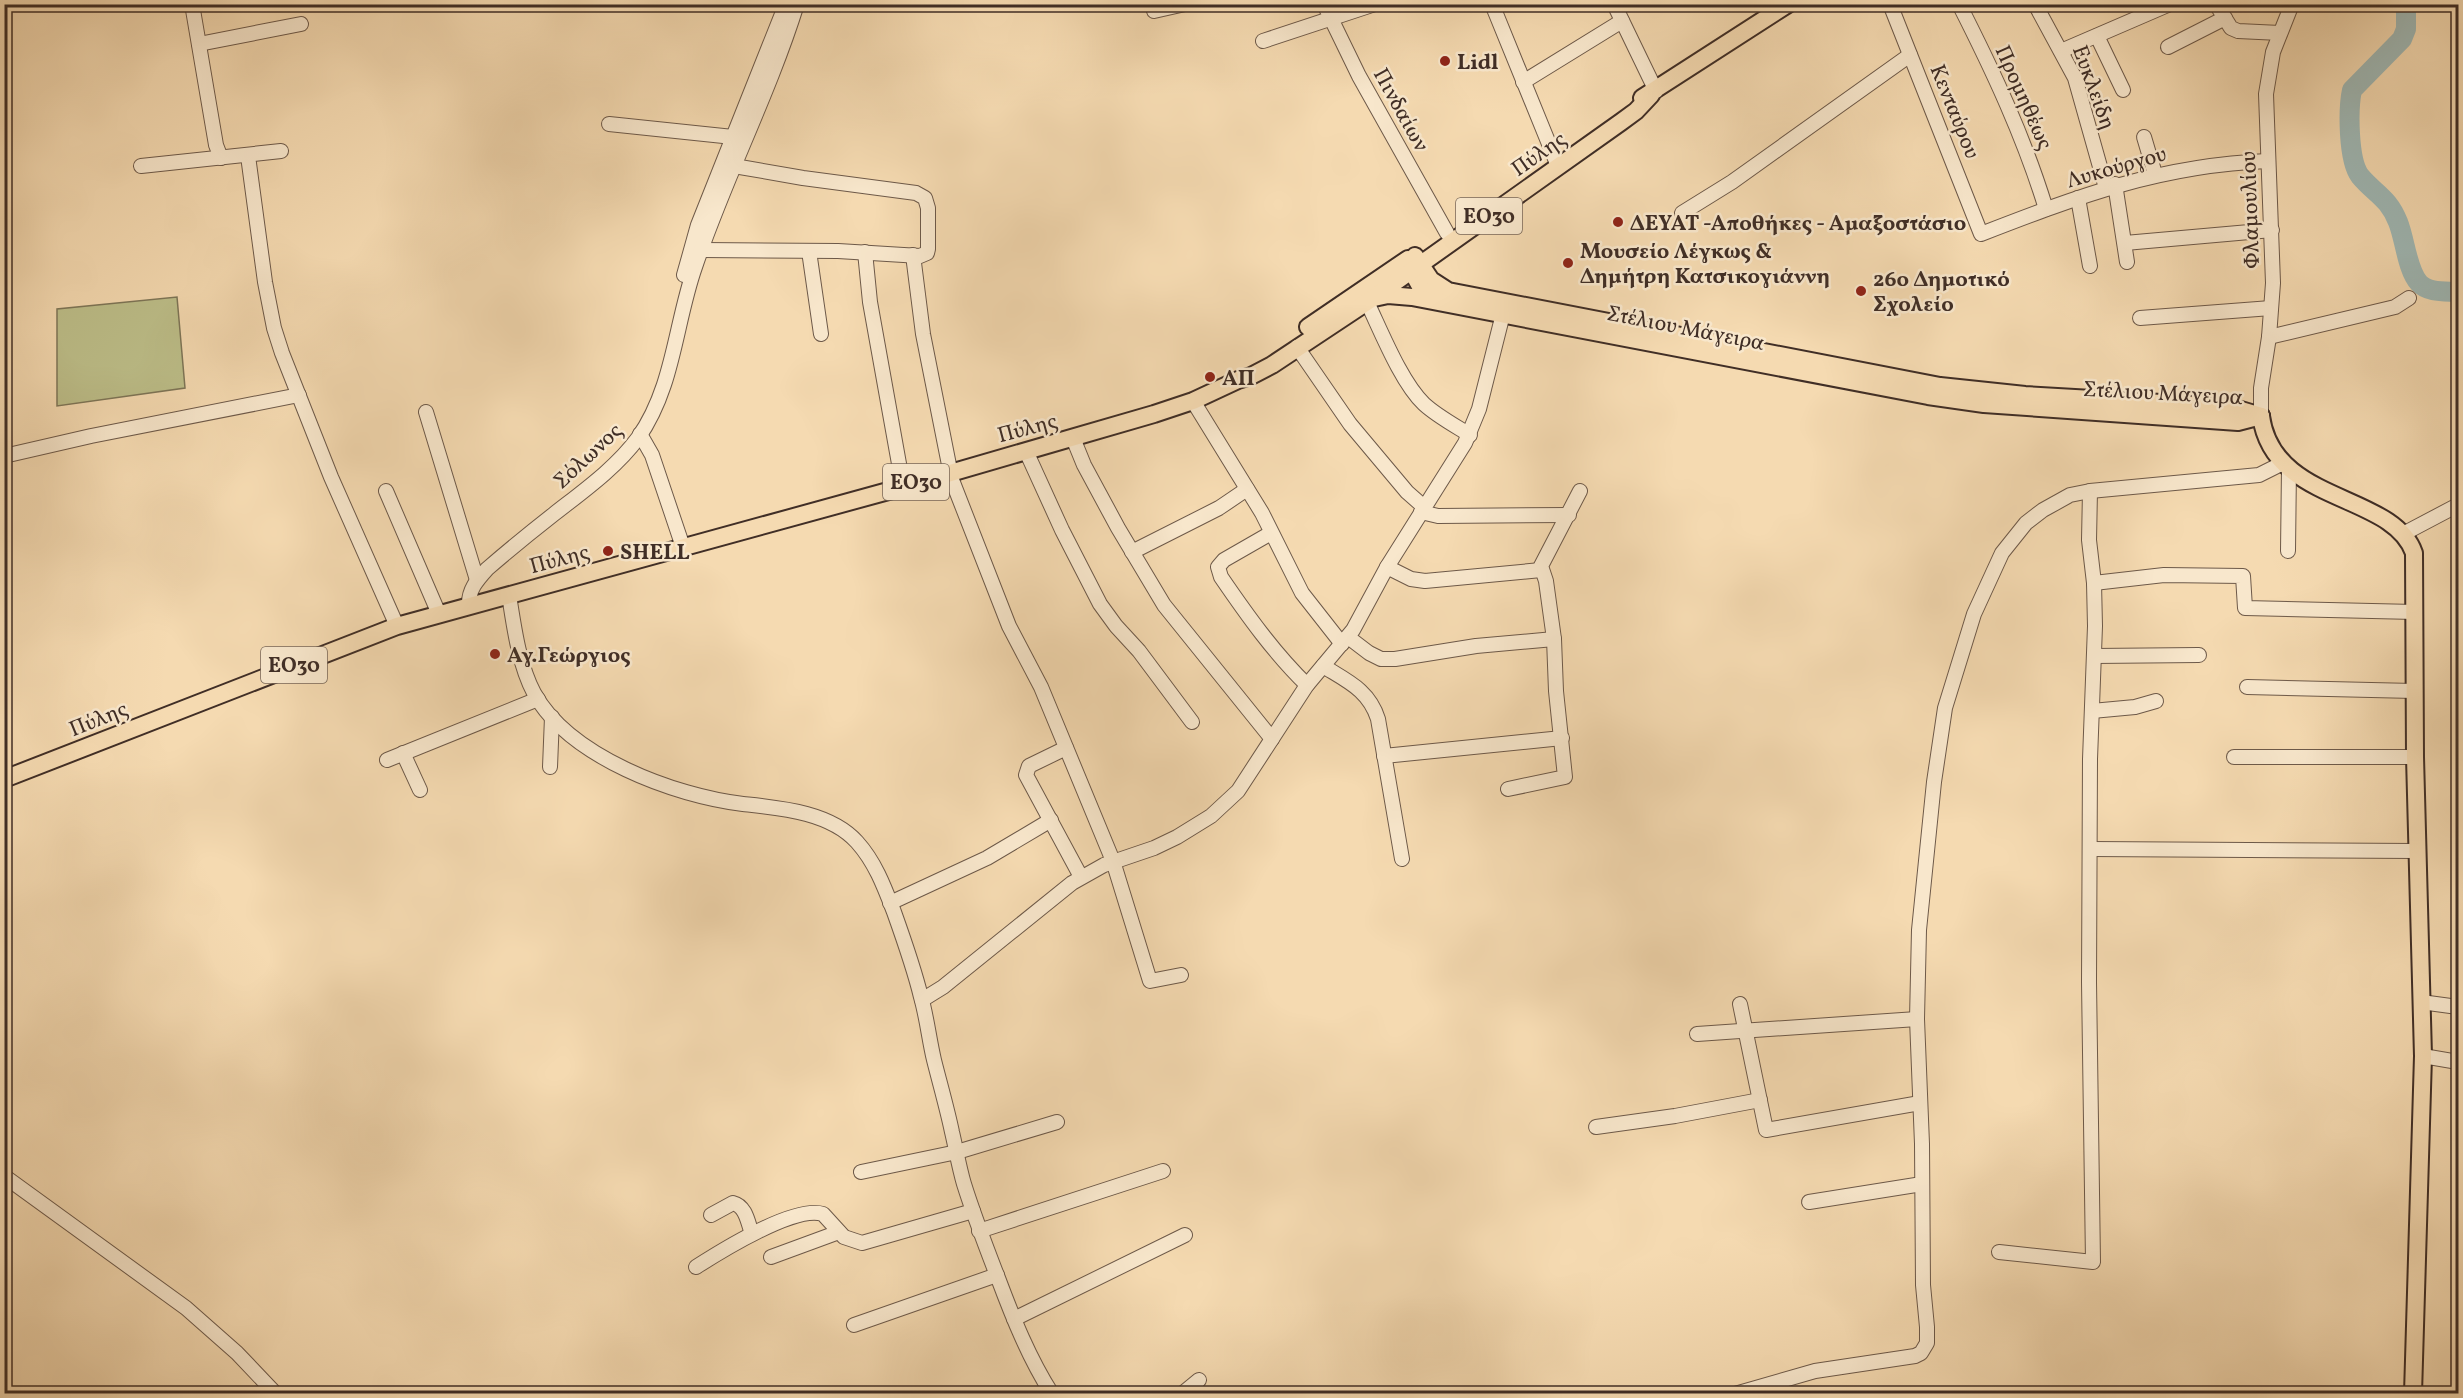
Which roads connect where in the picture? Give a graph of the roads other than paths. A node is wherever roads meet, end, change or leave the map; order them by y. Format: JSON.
{"nodes":[{"id":1,"x":192,"y":4,"type":"edge"},
{"id":2,"x":786,"y":4,"type":"edge"},
{"id":3,"x":797,"y":4,"type":"edge"},
{"id":4,"x":1185,"y":4,"type":"edge"},
{"id":5,"x":1324,"y":4,"type":"edge"},
{"id":6,"x":1375,"y":4,"type":"edge"},
{"id":7,"x":1492,"y":4,"type":"edge"},
{"id":8,"x":1614,"y":4,"type":"edge"},
{"id":9,"x":1788,"y":4,"type":"edge"},
{"id":10,"x":1890,"y":4,"type":"edge"},
{"id":11,"x":1959,"y":4,"type":"edge"},
{"id":12,"x":2035,"y":4,"type":"edge"},
{"id":13,"x":2216,"y":4,"type":"edge"},
{"id":14,"x":2292,"y":4,"type":"edge"},
{"id":15,"x":2167,"y":8,"type":"edge"},
{"id":16,"x":1768,"y":10,"type":"edge"},
{"id":17,"x":1154,"y":11,"type":"dead end"},
{"id":18,"x":1331,"y":18,"type":"junction"},
{"id":19,"x":2225,"y":18,"type":"junction"},
{"id":20,"x":1622,"y":21,"type":"junction"},
{"id":21,"x":301,"y":24,"type":"dead end"},
{"id":22,"x":2280,"y":33,"type":"junction"},
{"id":23,"x":2097,"y":36,"type":"junction"},
{"id":24,"x":1263,"y":41,"type":"dead end"},
{"id":25,"x":199,"y":44,"type":"junction"},
{"id":26,"x":2168,"y":47,"type":"dead end"},
{"id":27,"x":2061,"y":51,"type":"junction"},
{"id":28,"x":1910,"y":55,"type":"junction"},
{"id":29,"x":1523,"y":82,"type":"junction"},
{"id":30,"x":2123,"y":90,"type":"dead end"},
{"id":31,"x":1653,"y":93,"type":"junction"},
{"id":32,"x":609,"y":124,"type":"dead end"},
{"id":33,"x":733,"y":137,"type":"junction"},
{"id":34,"x":2144,"y":137,"type":"dead end"},
{"id":35,"x":281,"y":151,"type":"dead end"},
{"id":36,"x":248,"y":156,"type":"junction"},
{"id":37,"x":221,"y":158,"type":"junction"},
{"id":38,"x":1556,"y":161,"type":"junction"},
{"id":39,"x":2268,"y":161,"type":"junction"},
{"id":40,"x":141,"y":166,"type":"dead end"},
{"id":41,"x":735,"y":166,"type":"junction"},
{"id":42,"x":2155,"y":174,"type":"junction"},
{"id":43,"x":2111,"y":186,"type":"junction"},
{"id":44,"x":2078,"y":198,"type":"junction"},
{"id":45,"x":2046,"y":209,"type":"junction"},
{"id":46,"x":1682,"y":213,"type":"dead end"},
{"id":47,"x":2272,"y":230,"type":"junction"},
{"id":48,"x":1981,"y":234,"type":"joint"},
{"id":49,"x":1447,"y":239,"type":"junction"},
{"id":50,"x":2126,"y":243,"type":"junction"},
{"id":51,"x":702,"y":250,"type":"junction"},
{"id":52,"x":809,"y":251,"type":"junction"},
{"id":53,"x":865,"y":252,"type":"junction"},
{"id":54,"x":881,"y":253,"type":"junction"},
{"id":55,"x":912,"y":255,"type":"junction"},
{"id":56,"x":1413,"y":262,"type":"junction"},
{"id":57,"x":2127,"y":262,"type":"dead end"},
{"id":58,"x":2090,"y":266,"type":"dead end"},
{"id":59,"x":867,"y":269,"type":"junction"},
{"id":60,"x":1464,"y":294,"type":"junction"},
{"id":61,"x":2409,"y":298,"type":"dead end"},
{"id":62,"x":1370,"y":300,"type":"junction"},
{"id":63,"x":684,"y":301,"type":"junction"},
{"id":64,"x":1444,"y":303,"type":"junction"},
{"id":65,"x":2271,"y":309,"type":"junction"},
{"id":66,"x":1503,"y":314,"type":"junction"},
{"id":67,"x":2140,"y":318,"type":"dead end"},
{"id":68,"x":822,"y":334,"type":"dead end"},
{"id":69,"x":2269,"y":337,"type":"junction"},
{"id":70,"x":1297,"y":347,"type":"junction"},
{"id":71,"x":1238,"y":380,"type":"junction"},
{"id":72,"x":299,"y":395,"type":"junction"},
{"id":73,"x":1192,"y":401,"type":"junction"},
{"id":74,"x":426,"y":412,"type":"dead end"},
{"id":75,"x":2261,"y":416,"type":"junction"},
{"id":76,"x":640,"y":434,"type":"junction"},
{"id":77,"x":1470,"y":435,"type":"junction"},
{"id":78,"x":1073,"y":438,"type":"junction"},
{"id":79,"x":1026,"y":451,"type":"junction"},
{"id":80,"x":4,"y":456,"type":"edge"},
{"id":81,"x":2286,"y":466,"type":"junction"},
{"id":82,"x":951,"y":472,"type":"junction"},
{"id":83,"x":903,"y":486,"type":"junction"},
{"id":84,"x":1247,"y":489,"type":"junction"},
{"id":85,"x":386,"y":491,"type":"dead end"},
{"id":86,"x":1580,"y":491,"type":"dead end"},
{"id":87,"x":2090,"y":491,"type":"junction"},
{"id":88,"x":2458,"y":505,"type":"edge"},
{"id":89,"x":1422,"y":510,"type":"junction"},
{"id":90,"x":1569,"y":515,"type":"junction"},
{"id":91,"x":1271,"y":533,"type":"junction"},
{"id":92,"x":2403,"y":534,"type":"junction"},
{"id":93,"x":683,"y":548,"type":"junction"},
{"id":94,"x":2288,"y":550,"type":"dead end"},
{"id":95,"x":1132,"y":552,"type":"junction"},
{"id":96,"x":1387,"y":567,"type":"junction"},
{"id":97,"x":1541,"y":570,"type":"junction"},
{"id":98,"x":477,"y":580,"type":"junction"},
{"id":99,"x":2094,"y":583,"type":"junction"},
{"id":100,"x":508,"y":595,"type":"junction"},
{"id":101,"x":469,"y":606,"type":"junction"},
{"id":102,"x":2415,"y":612,"type":"junction"},
{"id":103,"x":439,"y":614,"type":"junction"},
{"id":104,"x":397,"y":626,"type":"junction"},
{"id":105,"x":1554,"y":639,"type":"junction"},
{"id":106,"x":1345,"y":640,"type":"junction"},
{"id":107,"x":2199,"y":655,"type":"dead end"},
{"id":108,"x":2094,"y":656,"type":"junction"},
{"id":109,"x":1323,"y":666,"type":"junction"},
{"id":110,"x":1307,"y":685,"type":"junction"},
{"id":111,"x":2247,"y":687,"type":"dead end"},
{"id":112,"x":2414,"y":691,"type":"junction"},
{"id":113,"x":538,"y":699,"type":"junction"},
{"id":114,"x":2156,"y":701,"type":"dead end"},
{"id":115,"x":2092,"y":711,"type":"junction"},
{"id":116,"x":552,"y":717,"type":"junction"},
{"id":117,"x":1192,"y":722,"type":"dead end"},
{"id":118,"x":1562,"y":738,"type":"junction"},
{"id":119,"x":1272,"y":739,"type":"junction"},
{"id":120,"x":1066,"y":748,"type":"junction"},
{"id":121,"x":404,"y":753,"type":"junction"},
{"id":122,"x":1384,"y":756,"type":"junction"},
{"id":123,"x":2234,"y":757,"type":"dead end"},
{"id":124,"x":2415,"y":758,"type":"junction"},
{"id":125,"x":387,"y":760,"type":"dead end"},
{"id":126,"x":550,"y":767,"type":"dead end"},
{"id":127,"x":4,"y":779,"type":"edge"},
{"id":128,"x":1508,"y":789,"type":"dead end"},
{"id":129,"x":420,"y":790,"type":"dead end"},
{"id":130,"x":1051,"y":820,"type":"junction"},
{"id":131,"x":2091,"y":849,"type":"junction"},
{"id":132,"x":2416,"y":851,"type":"junction"},
{"id":133,"x":1402,"y":859,"type":"dead end"},
{"id":134,"x":1113,"y":861,"type":"junction"},
{"id":135,"x":1081,"y":877,"type":"junction"},
{"id":136,"x":890,"y":903,"type":"junction"},
{"id":137,"x":1181,"y":975,"type":"dead end"},
{"id":138,"x":922,"y":1000,"type":"junction"},
{"id":139,"x":2421,"y":1002,"type":"junction"},
{"id":140,"x":1740,"y":1004,"type":"dead end"},
{"id":141,"x":2458,"y":1007,"type":"edge"},
{"id":142,"x":1917,"y":1019,"type":"junction"},
{"id":143,"x":1746,"y":1031,"type":"junction"},
{"id":144,"x":1696,"y":1034,"type":"dead end"},
{"id":145,"x":2423,"y":1056,"type":"junction"},
{"id":146,"x":2458,"y":1062,"type":"edge"},
{"id":147,"x":1760,"y":1100,"type":"junction"},
{"id":148,"x":1920,"y":1103,"type":"junction"},
{"id":149,"x":1057,"y":1122,"type":"dead end"},
{"id":150,"x":1596,"y":1128,"type":"dead end"},
{"id":151,"x":957,"y":1152,"type":"junction"},
{"id":152,"x":861,"y":1172,"type":"dead end"},
{"id":153,"x":1163,"y":1172,"type":"dead end"},
{"id":154,"x":4,"y":1176,"type":"edge"},
{"id":155,"x":1922,"y":1184,"type":"junction"},
{"id":156,"x":1809,"y":1202,"type":"dead end"},
{"id":157,"x":973,"y":1211,"type":"junction"},
{"id":158,"x":711,"y":1215,"type":"dead end"},
{"id":159,"x":979,"y":1231,"type":"junction"},
{"id":160,"x":839,"y":1232,"type":"junction"},
{"id":161,"x":752,"y":1234,"type":"junction"},
{"id":162,"x":1185,"y":1235,"type":"dead end"},
{"id":163,"x":1999,"y":1252,"type":"dead end"},
{"id":164,"x":771,"y":1257,"type":"dead end"},
{"id":165,"x":696,"y":1267,"type":"dead end"},
{"id":166,"x":997,"y":1275,"type":"junction"},
{"id":167,"x":1014,"y":1319,"type":"junction"},
{"id":168,"x":854,"y":1325,"type":"dead end"},
{"id":169,"x":1199,"y":1380,"type":"dead end"},
{"id":170,"x":276,"y":1394,"type":"edge"},
{"id":171,"x":1052,"y":1394,"type":"edge"},
{"id":172,"x":1182,"y":1394,"type":"edge"},
{"id":173,"x":1735,"y":1394,"type":"edge"},
{"id":174,"x":2413,"y":1394,"type":"edge"}],
"edges":[{"from":1,"to":25,"type":"street"},
{"from":2,"to":33,"type":"street","name":"Σόλωνος"},
{"from":3,"to":41,"type":"street","name":"Σόλωνος"},
{"from":4,"to":17,"type":"street"},
{"from":5,"to":18,"type":"street","name":"Πινδαίων"},
{"from":6,"to":18,"type":"street"},
{"from":7,"to":29,"type":"street"},
{"from":8,"to":20,"type":"street"},
{"from":9,"to":16,"type":"main road","name":"Πύλης","number":"ΕΟ30"},
{"from":10,"to":28,"type":"street","name":"Κενταύρου"},
{"from":11,"to":45,"type":"street","name":"Προμηθέως"},
{"from":12,"to":27,"type":"street","name":"Ευκλείδη"},
{"from":13,"to":19,"type":"street"},
{"from":14,"to":22,"type":"street","name":"Φλαμουλίου"},
{"from":15,"to":23,"type":"street"},
{"from":16,"to":31,"type":"main road","name":"Πύλης","number":"ΕΟ30"},
{"from":18,"to":24,"type":"street"},
{"from":18,"to":49,"type":"street","name":"Πινδαίων"},
{"from":19,"to":22,"type":"street"},
{"from":19,"to":26,"type":"street"},
{"from":20,"to":29,"type":"street"},
{"from":20,"to":31,"type":"street"},
{"from":21,"to":25,"type":"street"},
{"from":22,"to":39,"type":"street","name":"Φλαμουλίου"},
{"from":23,"to":27,"type":"street"},
{"from":23,"to":30,"type":"street"},
{"from":25,"to":37,"type":"street"},
{"from":27,"to":43,"type":"street","name":"Ευκλείδη"},
{"from":28,"to":46,"type":"street"},
{"from":28,"to":48,"type":"street","name":"Κενταύρου"},
{"from":29,"to":38,"type":"street"},
{"from":31,"to":38,"type":"main road","name":"Πύλης","number":"ΕΟ30"},
{"from":32,"to":33,"type":"street"},
{"from":33,"to":63,"type":"street","name":"Σόλωνος"},
{"from":34,"to":42,"type":"street"},
{"from":35,"to":36,"type":"street"},
{"from":36,"to":37,"type":"street"},
{"from":36,"to":72,"type":"street"},
{"from":37,"to":40,"type":"street"},
{"from":38,"to":49,"type":"main road","name":"Πύλης","number":"ΕΟ30"},
{"from":39,"to":42,"type":"street","name":"Λυκούργου"},
{"from":39,"to":47,"type":"street","name":"Φλαμουλίου"},
{"from":41,"to":51,"type":"street","name":"Σόλωνος"},
{"from":41,"to":55,"type":"street"},
{"from":42,"to":43,"type":"street","name":"Λυκούργου"},
{"from":43,"to":44,"type":"street","name":"Λυκούργου"},
{"from":43,"to":50,"type":"street","name":"Ευκλείδη"},
{"from":44,"to":45,"type":"street","name":"Λυκούργου"},
{"from":44,"to":58,"type":"street"},
{"from":45,"to":48,"type":"street","name":"Λυκούργου"},
{"from":47,"to":50,"type":"street"},
{"from":47,"to":65,"type":"street","name":"Φλαμουλίου"},
{"from":49,"to":56,"type":"main road","name":"Πύλης","number":"ΕΟ30"},
{"from":49,"to":60,"type":"main road"},
{"from":50,"to":57,"type":"street","name":"Ευκλείδη"},
{"from":51,"to":52,"type":"street"},
{"from":51,"to":63,"type":"street","name":"Σόλωνος"},
{"from":52,"to":53,"type":"street"},
{"from":52,"to":68,"type":"street"},
{"from":53,"to":54,"type":"street"},
{"from":53,"to":59,"type":"street"},
{"from":54,"to":55,"type":"street"},
{"from":54,"to":59,"type":"street"},
{"from":55,"to":82,"type":"street"},
{"from":56,"to":60,"type":"main road","name":"Στέλιου Μάγειρα"},
{"from":56,"to":62,"type":"main road","name":"Πύλης","number":"ΕΟ30"},
{"from":56,"to":64,"type":"main road"},
{"from":56,"to":71,"type":"main road","name":"Πύλης","number":"ΕΟ30"},
{"from":59,"to":83,"type":"street"},
{"from":60,"to":75,"type":"main road","name":"Στέλιου Μάγειρα"},
{"from":61,"to":69,"type":"street"},
{"from":62,"to":64,"type":"main road","name":"Στέλιου Μάγειρα"},
{"from":62,"to":70,"type":"main road","name":"Πύλης","number":"ΕΟ30"},
{"from":62,"to":77,"type":"street"},
{"from":63,"to":76,"type":"street","name":"Σόλωνος"},
{"from":64,"to":66,"type":"main road","name":"Στέλιου Μάγειρα"},
{"from":65,"to":67,"type":"street"},
{"from":65,"to":69,"type":"street","name":"Φλαμουλίου"},
{"from":66,"to":75,"type":"main road","name":"Στέλιου Μάγειρα"},
{"from":66,"to":77,"type":"street"},
{"from":69,"to":75,"type":"street","name":"Φλαμουλίου"},
{"from":70,"to":71,"type":"main road","name":"Πύλης","number":"ΕΟ30"},
{"from":70,"to":89,"type":"street"},
{"from":71,"to":73,"type":"main road","name":"Πύλης","number":"ΕΟ30"},
{"from":72,"to":80,"type":"street"},
{"from":72,"to":104,"type":"street"},
{"from":73,"to":78,"type":"main road","name":"Πύλης","number":"ΕΟ30"},
{"from":73,"to":84,"type":"street"},
{"from":74,"to":98,"type":"street"},
{"from":75,"to":81,"type":"main road"},
{"from":76,"to":93,"type":"street"},
{"from":76,"to":98,"type":"street","name":"Σόλωνος"},
{"from":77,"to":89,"type":"street"},
{"from":78,"to":79,"type":"main road","name":"Πύλης","number":"ΕΟ30"},
{"from":78,"to":95,"type":"street"},
{"from":79,"to":82,"type":"main road","name":"Πύλης","number":"ΕΟ30"},
{"from":79,"to":117,"type":"street"},
{"from":81,"to":87,"type":"street"},
{"from":81,"to":92,"type":"main road"},
{"from":81,"to":94,"type":"street"},
{"from":82,"to":83,"type":"main road","name":"Πύλης","number":"ΕΟ30"},
{"from":82,"to":120,"type":"street"},
{"from":83,"to":93,"type":"main road","name":"Πύλης","number":"ΕΟ30"},
{"from":84,"to":91,"type":"street"},
{"from":84,"to":95,"type":"street"},
{"from":85,"to":103,"type":"street"},
{"from":86,"to":90,"type":"street"},
{"from":87,"to":99,"type":"street"},
{"from":87,"to":142,"type":"street"},
{"from":88,"to":92,"type":"street"},
{"from":89,"to":90,"type":"street"},
{"from":89,"to":96,"type":"street"},
{"from":90,"to":97,"type":"street"},
{"from":91,"to":106,"type":"street"},
{"from":91,"to":110,"type":"street"},
{"from":92,"to":102,"type":"main road"},
{"from":93,"to":100,"type":"main road","name":"Πύλης","number":"ΕΟ30"},
{"from":95,"to":119,"type":"street"},
{"from":96,"to":97,"type":"street"},
{"from":96,"to":106,"type":"street"},
{"from":97,"to":105,"type":"street"},
{"from":98,"to":101,"type":"street","name":"Σόλωνος"},
{"from":99,"to":102,"type":"street"},
{"from":99,"to":108,"type":"street"},
{"from":100,"to":101,"type":"main road","name":"Πύλης","number":"ΕΟ30"},
{"from":100,"to":113,"type":"street"},
{"from":101,"to":103,"type":"main road","name":"Πύλης","number":"ΕΟ30"},
{"from":102,"to":112,"type":"main road"},
{"from":103,"to":104,"type":"main road","name":"Πύλης","number":"ΕΟ30"},
{"from":104,"to":127,"type":"main road","name":"Πύλης","number":"ΕΟ30"},
{"from":105,"to":106,"type":"street"},
{"from":105,"to":118,"type":"street"},
{"from":106,"to":109,"type":"street"},
{"from":107,"to":108,"type":"street"},
{"from":108,"to":115,"type":"street"},
{"from":109,"to":110,"type":"street"},
{"from":109,"to":122,"type":"street"},
{"from":110,"to":119,"type":"street"},
{"from":111,"to":112,"type":"street"},
{"from":112,"to":124,"type":"main road"},
{"from":113,"to":116,"type":"street"},
{"from":113,"to":121,"type":"street"},
{"from":114,"to":115,"type":"street"},
{"from":115,"to":131,"type":"street"},
{"from":116,"to":126,"type":"street"},
{"from":116,"to":136,"type":"street"},
{"from":118,"to":122,"type":"street"},
{"from":118,"to":128,"type":"street"},
{"from":119,"to":134,"type":"street"},
{"from":120,"to":130,"type":"street"},
{"from":120,"to":134,"type":"street"},
{"from":121,"to":125,"type":"street"},
{"from":121,"to":129,"type":"street"},
{"from":122,"to":133,"type":"street"},
{"from":123,"to":124,"type":"street"},
{"from":124,"to":132,"type":"main road"},
{"from":130,"to":135,"type":"street"},
{"from":130,"to":136,"type":"street"},
{"from":131,"to":132,"type":"street"},
{"from":131,"to":163,"type":"street"},
{"from":132,"to":139,"type":"main road"},
{"from":134,"to":135,"type":"street"},
{"from":134,"to":137,"type":"street"},
{"from":135,"to":138,"type":"street"},
{"from":136,"to":138,"type":"street"},
{"from":138,"to":151,"type":"street"},
{"from":139,"to":141,"type":"street"},
{"from":139,"to":145,"type":"main road"},
{"from":140,"to":143,"type":"street"},
{"from":142,"to":143,"type":"street"},
{"from":142,"to":148,"type":"street"},
{"from":143,"to":144,"type":"street"},
{"from":143,"to":147,"type":"street"},
{"from":145,"to":146,"type":"street"},
{"from":145,"to":174,"type":"main road"},
{"from":147,"to":148,"type":"street"},
{"from":147,"to":150,"type":"street"},
{"from":148,"to":155,"type":"street"},
{"from":149,"to":151,"type":"street"},
{"from":151,"to":152,"type":"street"},
{"from":151,"to":157,"type":"street"},
{"from":153,"to":159,"type":"street"},
{"from":154,"to":170,"type":"street"},
{"from":155,"to":156,"type":"street"},
{"from":155,"to":173,"type":"street"},
{"from":157,"to":159,"type":"street"},
{"from":157,"to":160,"type":"street"},
{"from":158,"to":161,"type":"street"},
{"from":159,"to":166,"type":"street"},
{"from":160,"to":161,"type":"street"},
{"from":160,"to":164,"type":"street"},
{"from":161,"to":165,"type":"street"},
{"from":162,"to":167,"type":"street"},
{"from":166,"to":167,"type":"street"},
{"from":166,"to":168,"type":"street"},
{"from":167,"to":171,"type":"street"},
{"from":169,"to":172,"type":"street"}]}
